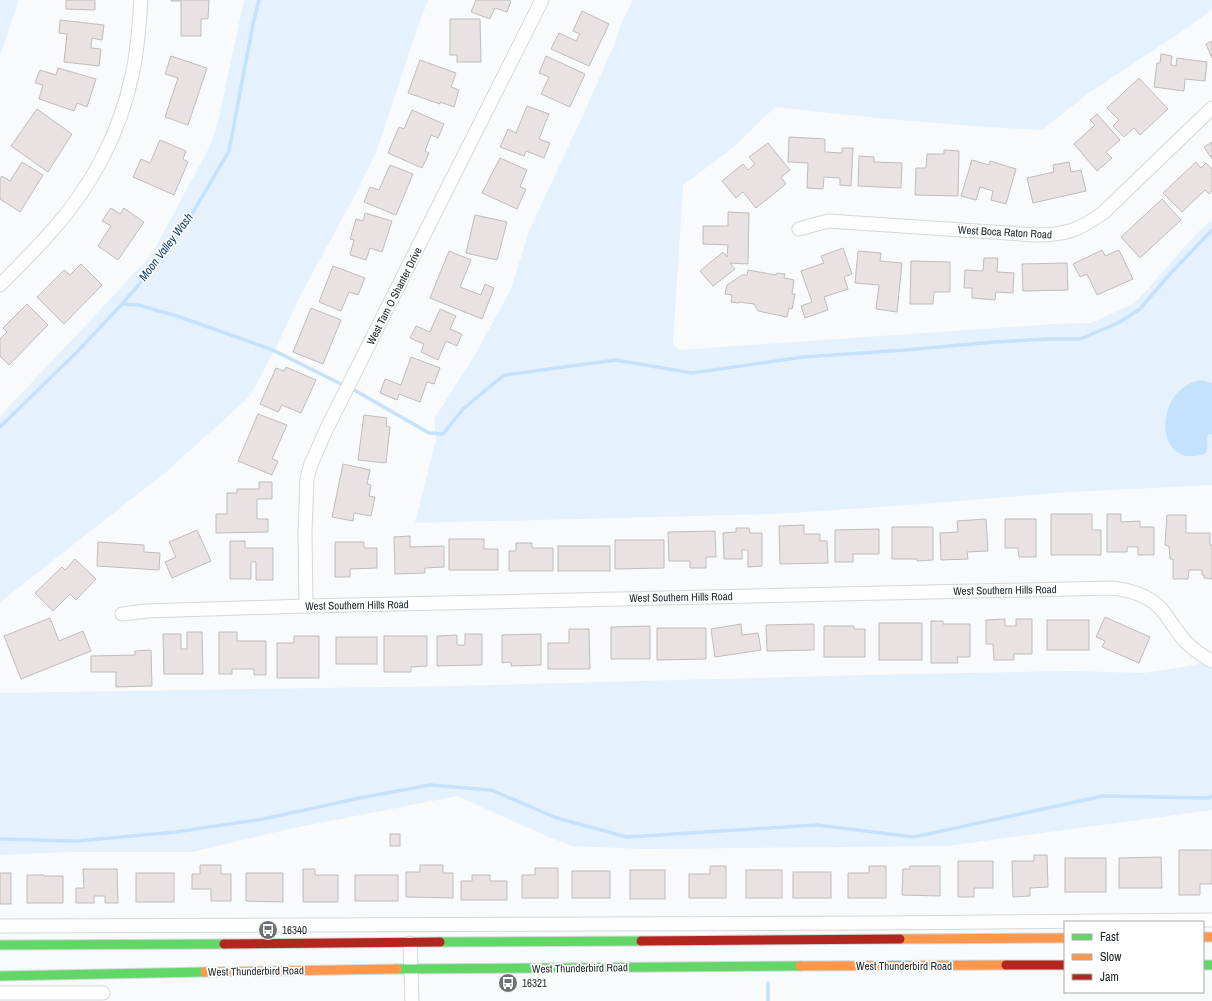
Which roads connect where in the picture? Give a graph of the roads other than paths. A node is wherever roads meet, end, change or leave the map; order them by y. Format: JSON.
{"nodes":[{"id":1,"x":141,"y":0,"type":"edge"},
{"id":2,"x":542,"y":0,"type":"edge"},
{"id":3,"x":1212,"y":108,"type":"edge"},
{"id":4,"x":799,"y":229,"type":"dead end"},
{"id":5,"x":0,"y":285,"type":"edge"},
{"id":6,"x":306,"y":606,"type":"junction"},
{"id":7,"x":122,"y":614,"type":"dead end"},
{"id":8,"x":1212,"y":661,"type":"edge"},
{"id":9,"x":1212,"y":920,"type":"edge"},
{"id":10,"x":1064,"y":921,"type":"edge"},
{"id":11,"x":1105,"y":921,"type":"edge"},
{"id":12,"x":348,"y":924,"type":"junction"},
{"id":13,"x":0,"y":926,"type":"edge"},
{"id":14,"x":1064,"y":938,"type":"edge"},
{"id":15,"x":410,"y":943,"type":"junction"},
{"id":16,"x":0,"y":945,"type":"edge"},
{"id":17,"x":348,"y":946,"type":"junction"},
{"id":18,"x":1064,"y":965,"type":"edge"},
{"id":19,"x":411,"y":970,"type":"junction"},
{"id":20,"x":0,"y":976,"type":"edge"},
{"id":21,"x":0,"y":993,"type":"edge"},
{"id":22,"x":104,"y":993,"type":"dead end"},
{"id":23,"x":32,"y":997,"type":"edge"},
{"id":24,"x":412,"y":1001,"type":"edge"}],
"edges":[{"from":1,"to":5,"type":"street"},
{"from":2,"to":6,"type":"street","name":"West Tam O Shanter Drive"},
{"from":3,"to":4,"type":"street","name":"West Boca Raton Road"},
{"from":6,"to":7,"type":"street","name":"West Southern Hills Road"},
{"from":6,"to":8,"type":"street","name":"West Southern Hills Road"},
{"from":9,"to":11,"type":"street"},
{"from":10,"to":12,"type":"street"},
{"from":12,"to":13,"type":"street"},
{"from":12,"to":17,"type":"street"},
{"from":14,"to":15,"type":"main road"},
{"from":15,"to":17,"type":"main road"},
{"from":15,"to":19,"type":"street"},
{"from":16,"to":17,"type":"main road"},
{"from":18,"to":19,"type":"main road","name":"West Thunderbird Road"},
{"from":19,"to":20,"type":"main road","name":"West Thunderbird Road"},
{"from":19,"to":24,"type":"street"},
{"from":21,"to":23,"type":"street"},
{"from":22,"to":23,"type":"street"}]}
